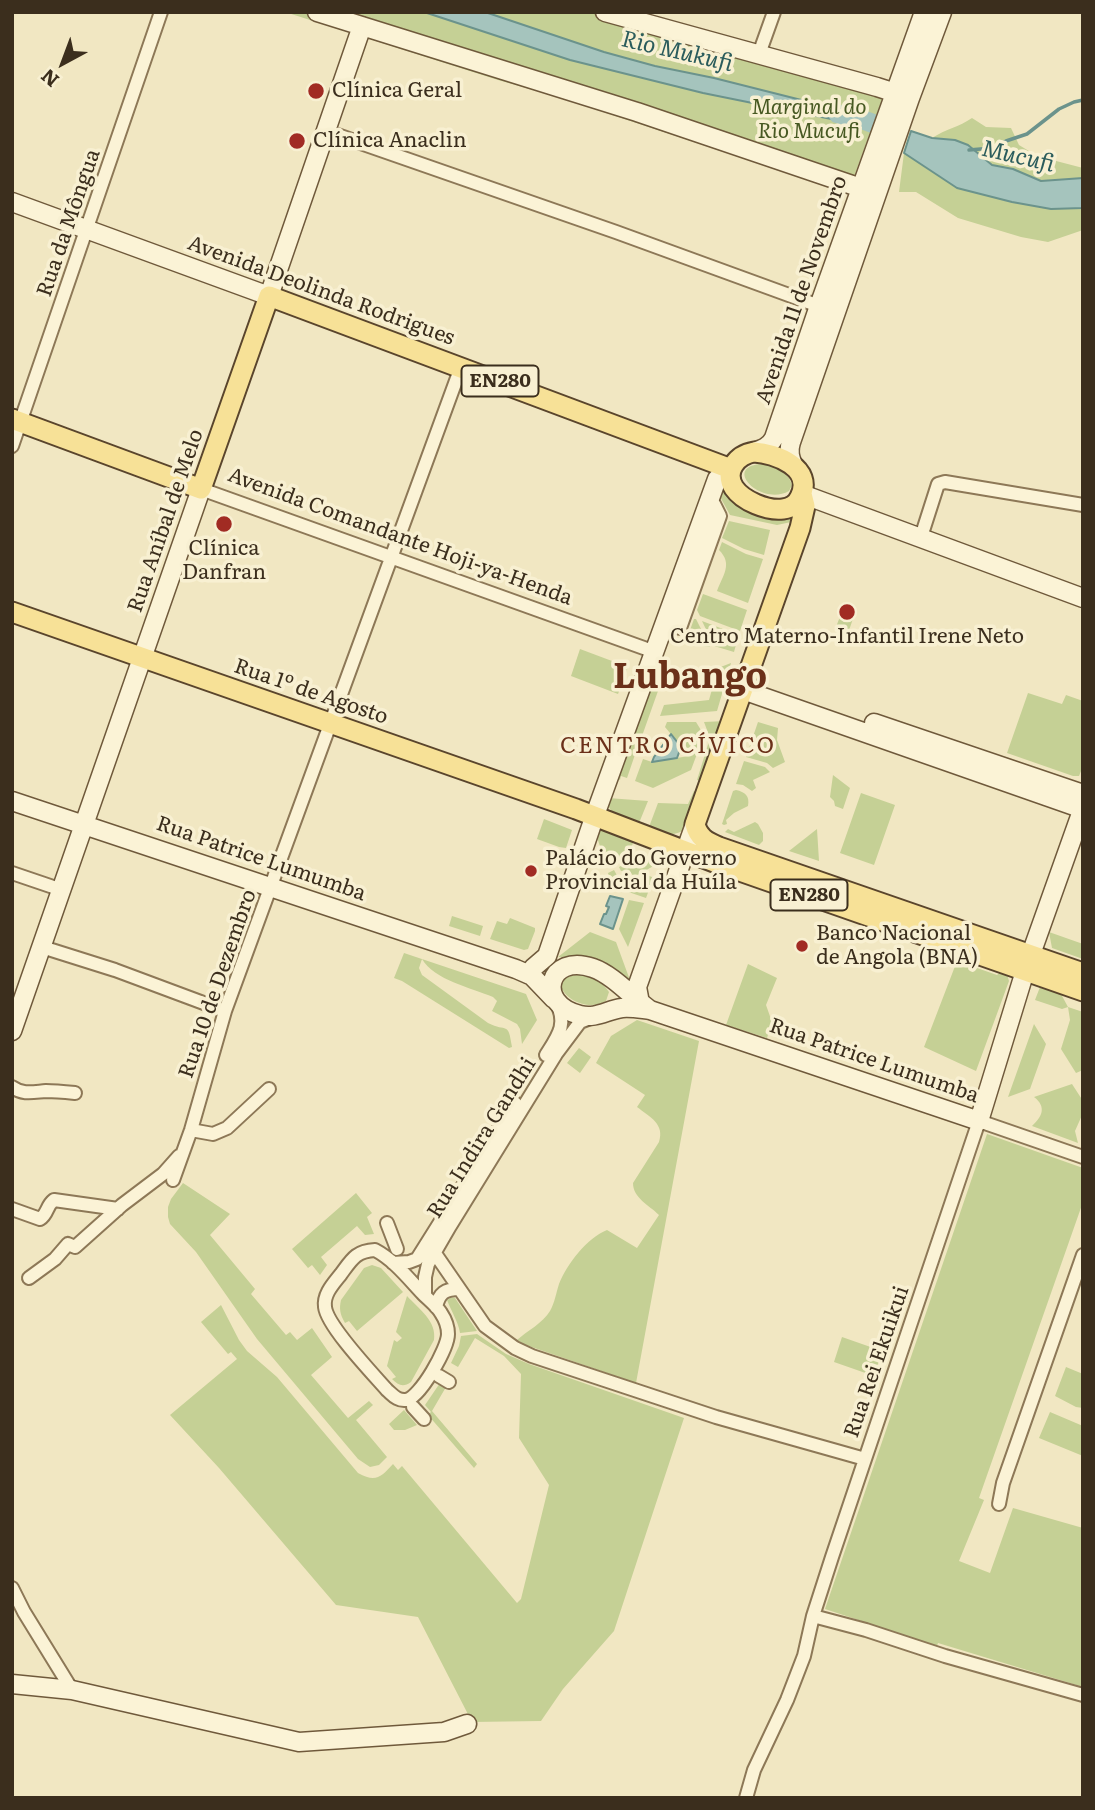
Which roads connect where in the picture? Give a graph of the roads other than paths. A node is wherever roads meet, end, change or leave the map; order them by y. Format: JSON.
{"nodes":[{"id":1,"x":161,"y":12,"type":"edge"},
{"id":2,"x":317,"y":12,"type":"edge"},
{"id":3,"x":605,"y":12,"type":"edge"},
{"id":4,"x":774,"y":12,"type":"edge"},
{"id":5,"x":924,"y":12,"type":"edge"},
{"id":6,"x":942,"y":12,"type":"edge"},
{"id":7,"x":362,"y":26,"type":"junction"},
{"id":8,"x":759,"y":54,"type":"junction"},
{"id":9,"x":903,"y":95,"type":"junction"},
{"id":10,"x":326,"y":131,"type":"junction"},
{"id":11,"x":883,"y":150,"type":"junction"},
{"id":12,"x":861,"y":188,"type":"junction"},
{"id":13,"x":12,"y":202,"type":"edge"},
{"id":14,"x":87,"y":229,"type":"junction"},
{"id":15,"x":269,"y":296,"type":"junction"},
{"id":16,"x":819,"y":306,"type":"junction"},
{"id":17,"x":461,"y":367,"type":"junction"},
{"id":18,"x":16,"y":420,"type":"edge"},
{"id":19,"x":12,"y":446,"type":"edge"},
{"id":20,"x":754,"y":452,"type":"junction"},
{"id":21,"x":794,"y":467,"type":"junction"},
{"id":22,"x":731,"y":468,"type":"junction"},
{"id":23,"x":201,"y":489,"type":"junction"},
{"id":24,"x":802,"y":494,"type":"junction"},
{"id":25,"x":1083,"y":505,"type":"edge"},
{"id":26,"x":920,"y":537,"type":"junction"},
{"id":27,"x":391,"y":557,"type":"junction"},
{"id":28,"x":1083,"y":597,"type":"edge"},
{"id":29,"x":12,"y":611,"type":"edge"},
{"id":30,"x":680,"y":628,"type":"joint"},
{"id":31,"x":655,"y":652,"type":"junction"},
{"id":32,"x":143,"y":657,"type":"junction"},
{"id":33,"x":745,"y":685,"type":"junction"},
{"id":34,"x":331,"y":723,"type":"junction"},
{"id":35,"x":1083,"y":794,"type":"edge"},
{"id":36,"x":12,"y":801,"type":"edge"},
{"id":37,"x":1083,"y":809,"type":"edge"},
{"id":38,"x":595,"y":816,"type":"junction"},
{"id":39,"x":85,"y":824,"type":"junction"},
{"id":40,"x":695,"y":824,"type":"junction"},
{"id":41,"x":685,"y":851,"type":"junction"},
{"id":42,"x":12,"y":873,"type":"edge"},
{"id":43,"x":271,"y":886,"type":"junction"},
{"id":44,"x":62,"y":890,"type":"junction"},
{"id":45,"x":42,"y":947,"type":"junction"},
{"id":46,"x":547,"y":956,"type":"junction"},
{"id":47,"x":494,"y":962,"type":"junction"},
{"id":48,"x":1028,"y":963,"type":"junction"},
{"id":49,"x":533,"y":968,"type":"junction"},
{"id":50,"x":558,"y":971,"type":"junction"},
{"id":51,"x":1083,"y":973,"type":"edge"},
{"id":52,"x":613,"y":981,"type":"junction"},
{"id":53,"x":1083,"y":991,"type":"edge"},
{"id":54,"x":554,"y":999,"type":"junction"},
{"id":55,"x":645,"y":1006,"type":"junction"},
{"id":56,"x":225,"y":1011,"type":"junction"},
{"id":57,"x":603,"y":1014,"type":"junction"},
{"id":58,"x":12,"y":1031,"type":"edge"},
{"id":59,"x":12,"y":1087,"type":"edge"},
{"id":60,"x":269,"y":1089,"type":"dead end"},
{"id":61,"x":75,"y":1093,"type":"dead end"},
{"id":62,"x":979,"y":1121,"type":"junction"},
{"id":63,"x":191,"y":1130,"type":"junction"},
{"id":64,"x":184,"y":1150,"type":"junction"},
{"id":65,"x":1083,"y":1157,"type":"edge"},
{"id":66,"x":173,"y":1180,"type":"dead end"},
{"id":67,"x":12,"y":1209,"type":"edge"},
{"id":68,"x":118,"y":1209,"type":"junction"},
{"id":69,"x":387,"y":1223,"type":"dead end"},
{"id":70,"x":397,"y":1249,"type":"dead end"},
{"id":71,"x":434,"y":1252,"type":"junction"},
{"id":72,"x":1083,"y":1255,"type":"edge"},
{"id":73,"x":393,"y":1263,"type":"junction"},
{"id":74,"x":29,"y":1278,"type":"dead end"},
{"id":75,"x":459,"y":1289,"type":"junction"},
{"id":76,"x":425,"y":1296,"type":"junction"},
{"id":77,"x":436,"y":1307,"type":"junction"},
{"id":78,"x":413,"y":1407,"type":"dead end"},
{"id":79,"x":424,"y":1419,"type":"dead end"},
{"id":80,"x":865,"y":1459,"type":"junction"},
{"id":81,"x":999,"y":1504,"type":"dead end"},
{"id":82,"x":12,"y":1588,"type":"edge"},
{"id":83,"x":813,"y":1616,"type":"junction"},
{"id":84,"x":12,"y":1684,"type":"edge"},
{"id":85,"x":72,"y":1690,"type":"junction"},
{"id":86,"x":1083,"y":1695,"type":"edge"},
{"id":87,"x":467,"y":1724,"type":"dead end"},
{"id":88,"x":746,"y":1798,"type":"edge"}],
"edges":[{"from":1,"to":14,"type":"street","name":"Rua da Môngua"},
{"from":2,"to":7,"type":"street"},
{"from":3,"to":8,"type":"street"},
{"from":4,"to":8,"type":"street"},
{"from":5,"to":9,"type":"street","name":"Avenida 11 de Novembro"},
{"from":6,"to":9,"type":"street","name":"Avenida 11 de Novembro"},
{"from":7,"to":10,"type":"street","name":"Rua Aníbal de Melo"},
{"from":7,"to":12,"type":"street"},
{"from":8,"to":9,"type":"street"},
{"from":9,"to":11,"type":"street","name":"Avenida 11 de Novembro"},
{"from":10,"to":15,"type":"street","name":"Rua Aníbal de Melo"},
{"from":10,"to":16,"type":"street"},
{"from":11,"to":12,"type":"street","name":"Avenida 11 de Novembro"},
{"from":11,"to":21,"type":"street","name":"Avenida 11 de Novembro"},
{"from":12,"to":16,"type":"street","name":"Avenida 11 de Novembro"},
{"from":13,"to":14,"type":"street","name":"Avenida Deolinda Rodrigues"},
{"from":14,"to":15,"type":"street","name":"Avenida Deolinda Rodrigues"},
{"from":14,"to":18,"type":"street","name":"Rua da Môngua"},
{"from":15,"to":17,"type":"main road","name":"Avenida Deolinda Rodrigues","number":"EN280"},
{"from":15,"to":23,"type":"main road","name":"Rua Aníbal de Melo"},
{"from":16,"to":20,"type":"street","name":"Avenida 11 de Novembro"},
{"from":17,"to":22,"type":"main road","name":"Avenida Deolinda Rodrigues","number":"EN280"},
{"from":17,"to":27,"type":"street","name":"Rua 10 de Dezembro"},
{"from":18,"to":19,"type":"street","name":"Rua da Môngua"},
{"from":18,"to":23,"type":"main road","name":"Avenida Comandante Hoji-ya-Henda"},
{"from":20,"to":21,"type":"main road"},
{"from":20,"to":22,"type":"main road"},
{"from":21,"to":24,"type":"main road"},
{"from":22,"to":24,"type":"main road"},
{"from":22,"to":31,"type":"street"},
{"from":23,"to":27,"type":"street","name":"Avenida Comandante Hoji-ya-Henda"},
{"from":23,"to":32,"type":"street","name":"Rua Aníbal de Melo"},
{"from":24,"to":26,"type":"street"},
{"from":24,"to":33,"type":"main road"},
{"from":25,"to":26,"type":"street"},
{"from":26,"to":28,"type":"street"},
{"from":27,"to":31,"type":"street","name":"Avenida Comandante Hoji-ya-Henda"},
{"from":27,"to":34,"type":"street","name":"Rua 10 de Dezembro"},
{"from":29,"to":32,"type":"main road","name":"Rua 1º de Agosto","number":"EN280"},
{"from":30,"to":30,"type":"street"},
{"from":31,"to":38,"type":"street"},
{"from":32,"to":34,"type":"main road","name":"Rua 1º de Agosto","number":"EN280"},
{"from":32,"to":39,"type":"street","name":"Rua Aníbal de Melo"},
{"from":33,"to":35,"type":"street"},
{"from":33,"to":37,"type":"street"},
{"from":33,"to":40,"type":"main road"},
{"from":34,"to":38,"type":"main road","name":"Rua 1º de Agosto","number":"EN280"},
{"from":34,"to":43,"type":"street","name":"Rua 10 de Dezembro"},
{"from":36,"to":39,"type":"street","name":"Rua Patrice Lumumba"},
{"from":37,"to":48,"type":"street"},
{"from":38,"to":41,"type":"main road","number":"EN280"},
{"from":38,"to":46,"type":"street"},
{"from":39,"to":43,"type":"street","name":"Rua Patrice Lumumba"},
{"from":39,"to":44,"type":"street","name":"Rua Aníbal de Melo"},
{"from":40,"to":41,"type":"street"},
{"from":40,"to":48,"type":"main road","number":"EN280"},
{"from":41,"to":48,"type":"main road","number":"EN280"},
{"from":41,"to":55,"type":"street"},
{"from":42,"to":44,"type":"street"},
{"from":43,"to":47,"type":"street","name":"Rua Patrice Lumumba"},
{"from":43,"to":56,"type":"street","name":"Rua 10 de Dezembro"},
{"from":44,"to":45,"type":"street","name":"Rua Aníbal de Melo"},
{"from":45,"to":56,"type":"street"},
{"from":45,"to":58,"type":"street","name":"Rua Aníbal de Melo"},
{"from":46,"to":49,"type":"street"},
{"from":46,"to":50,"type":"street"},
{"from":47,"to":49,"type":"street","name":"Rua Patrice Lumumba"},
{"from":47,"to":54,"type":"street","name":"Rua Patrice Lumumba"},
{"from":48,"to":51,"type":"main road","number":"EN280"},
{"from":48,"to":53,"type":"main road","number":"EN280"},
{"from":48,"to":62,"type":"street"},
{"from":49,"to":50,"type":"street","name":"Rua Patrice Lumumba"},
{"from":50,"to":52,"type":"street"},
{"from":50,"to":54,"type":"street"},
{"from":52,"to":55,"type":"street","name":"Rua Patrice Lumumba"},
{"from":52,"to":57,"type":"street"},
{"from":54,"to":57,"type":"street"},
{"from":54,"to":73,"type":"street","name":"Rua Indira Gandhi"},
{"from":55,"to":57,"type":"street","name":"Rua Patrice Lumumba"},
{"from":55,"to":62,"type":"street","name":"Rua Patrice Lumumba"},
{"from":56,"to":63,"type":"street","name":"Rua 10 de Dezembro"},
{"from":57,"to":71,"type":"street","name":"Rua Indira Gandhi"},
{"from":59,"to":61,"type":"street"},
{"from":60,"to":63,"type":"street"},
{"from":62,"to":65,"type":"street","name":"Rua Patrice Lumumba"},
{"from":62,"to":80,"type":"street","name":"Rua Rei Ekuikui"},
{"from":63,"to":64,"type":"street","name":"Rua 10 de Dezembro"},
{"from":64,"to":66,"type":"street","name":"Rua 10 de Dezembro"},
{"from":64,"to":68,"type":"street"},
{"from":67,"to":68,"type":"street"},
{"from":68,"to":74,"type":"street"},
{"from":69,"to":70,"type":"street"},
{"from":71,"to":75,"type":"street"},
{"from":71,"to":76,"type":"street","name":"Rua Indira Gandhi"},
{"from":72,"to":81,"type":"street"},
{"from":73,"to":76,"type":"street"},
{"from":73,"to":77,"type":"street"},
{"from":75,"to":77,"type":"street"},
{"from":75,"to":80,"type":"street"},
{"from":76,"to":77,"type":"street"},
{"from":78,"to":79,"type":"street"},
{"from":80,"to":83,"type":"street","name":"Rua Rei Ekuikui"},
{"from":82,"to":85,"type":"street"},
{"from":83,"to":86,"type":"street"},
{"from":83,"to":88,"type":"street","name":"Rua Rei Ekuikui"},
{"from":84,"to":85,"type":"street"},
{"from":85,"to":87,"type":"street"}]}
